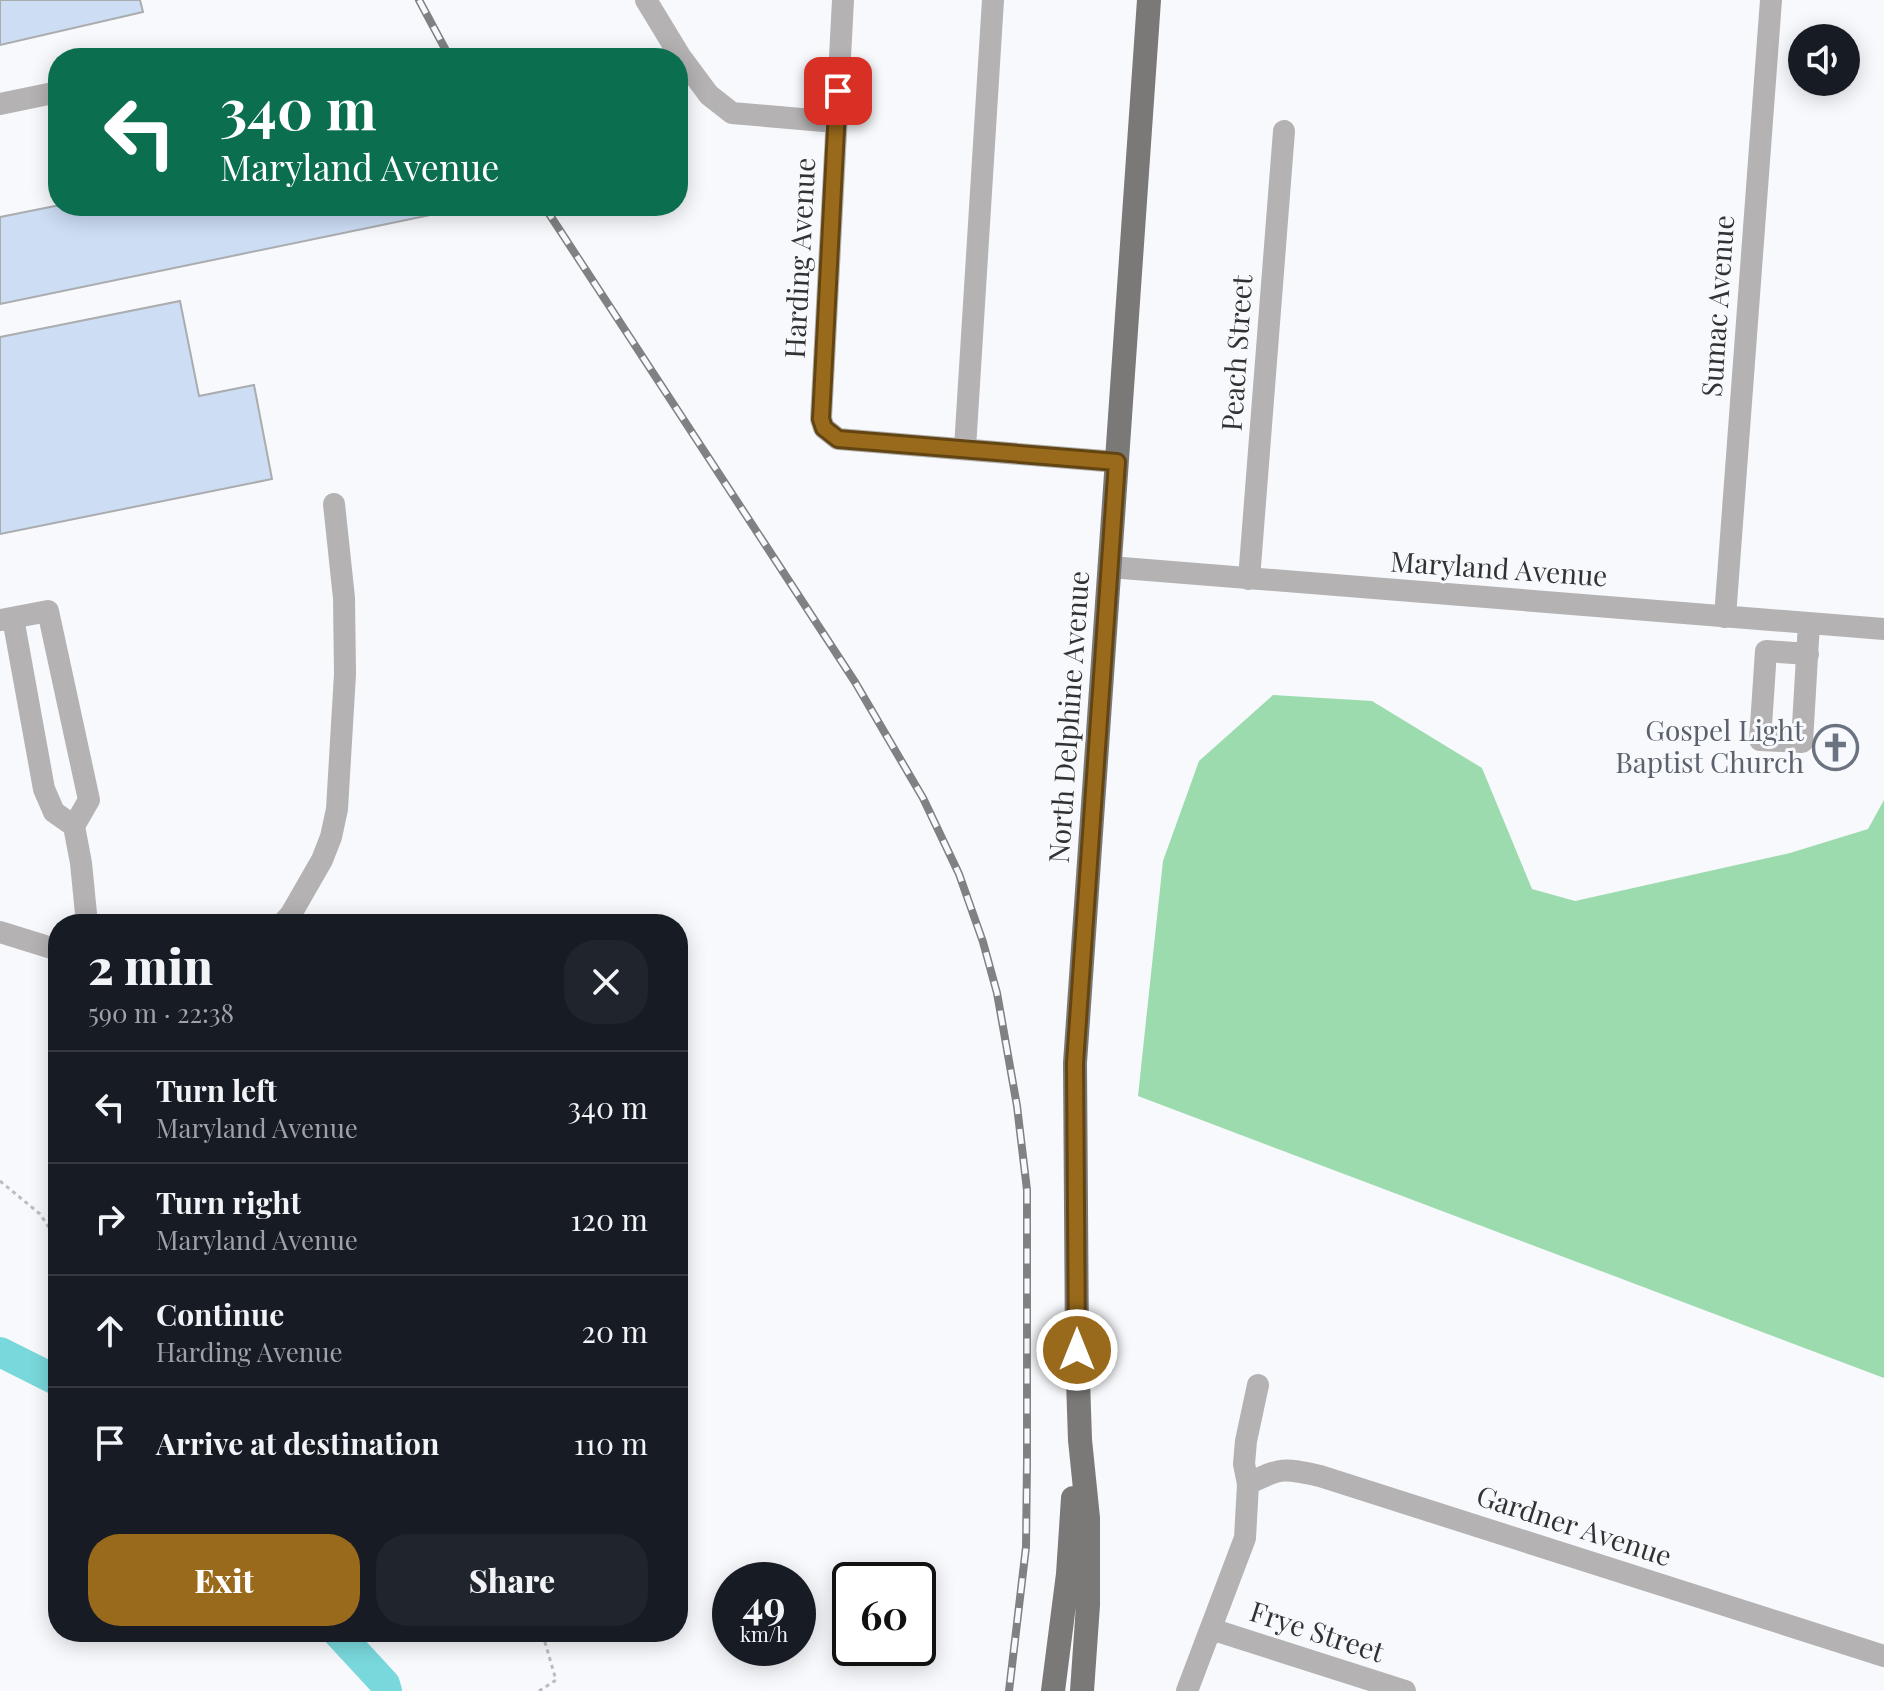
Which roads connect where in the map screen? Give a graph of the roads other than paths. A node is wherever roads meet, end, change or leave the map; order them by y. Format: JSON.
{"nodes":[{"id":1,"x":646,"y":0,"type":"edge"},
{"id":2,"x":843,"y":0,"type":"edge"},
{"id":3,"x":993,"y":0,"type":"edge"},
{"id":4,"x":1149,"y":0,"type":"edge"},
{"id":5,"x":1771,"y":0,"type":"edge"},
{"id":6,"x":675,"y":48,"type":"edge"},
{"id":7,"x":688,"y":67,"type":"edge"},
{"id":8,"x":48,"y":94,"type":"edge"},
{"id":9,"x":0,"y":104,"type":"edge"},
{"id":10,"x":836,"y":122,"type":"junction"},
{"id":11,"x":1284,"y":131,"type":"dead end"},
{"id":12,"x":965,"y":448,"type":"junction"},
{"id":13,"x":1117,"y":462,"type":"junction"},
{"id":14,"x":334,"y":504,"type":"dead end"},
{"id":15,"x":1110,"y":567,"type":"junction"},
{"id":16,"x":1249,"y":579,"type":"junction"},
{"id":17,"x":1725,"y":617,"type":"junction"},
{"id":18,"x":6,"y":619,"type":"edge"},
{"id":19,"x":1809,"y":623,"type":"junction"},
{"id":20,"x":1884,"y":629,"type":"edge"},
{"id":21,"x":1808,"y":654,"type":"dead end"},
{"id":22,"x":74,"y":826,"type":"junction"},
{"id":23,"x":86,"y":914,"type":"edge"},
{"id":24,"x":291,"y":914,"type":"edge"},
{"id":25,"x":0,"y":932,"type":"edge"},
{"id":26,"x":48,"y":947,"type":"edge"},
{"id":27,"x":1258,"y":1385,"type":"dead end"},
{"id":28,"x":1080,"y":1440,"type":"junction"},
{"id":29,"x":1248,"y":1484,"type":"junction"},
{"id":30,"x":1211,"y":1629,"type":"junction"},
{"id":31,"x":1884,"y":1656,"type":"edge"},
{"id":32,"x":1053,"y":1691,"type":"edge"},
{"id":33,"x":1082,"y":1691,"type":"edge"},
{"id":34,"x":1187,"y":1691,"type":"edge"},
{"id":35,"x":1405,"y":1691,"type":"edge"}],
"edges":[{"from":1,"to":6,"type":"street"},
{"from":2,"to":10,"type":"street","name":"Harding Avenue"},
{"from":3,"to":12,"type":"street"},
{"from":4,"to":13,"type":"main road","name":"North Delphine Avenue"},
{"from":5,"to":17,"type":"street","name":"Sumac Avenue"},
{"from":7,"to":10,"type":"street"},
{"from":8,"to":9,"type":"street"},
{"from":10,"to":12,"type":"street","name":"Harding Avenue"},
{"from":11,"to":16,"type":"street","name":"Peach Street"},
{"from":12,"to":13,"type":"street"},
{"from":13,"to":15,"type":"main road","name":"North Delphine Avenue"},
{"from":14,"to":24,"type":"street"},
{"from":15,"to":16,"type":"street","name":"Maryland Avenue"},
{"from":15,"to":28,"type":"main road","name":"North Delphine Avenue"},
{"from":16,"to":17,"type":"street","name":"Maryland Avenue"},
{"from":17,"to":19,"type":"street","name":"Maryland Avenue"},
{"from":18,"to":22,"type":"street"},
{"from":18,"to":22,"type":"street"},
{"from":19,"to":20,"type":"street","name":"Maryland Avenue"},
{"from":19,"to":21,"type":"street"},
{"from":22,"to":23,"type":"street"},
{"from":25,"to":26,"type":"street"},
{"from":27,"to":29,"type":"street"},
{"from":28,"to":32,"type":"main road","name":"North Delphine Avenue"},
{"from":28,"to":33,"type":"main road","name":"North Delphine Avenue"},
{"from":29,"to":30,"type":"street"},
{"from":29,"to":31,"type":"street","name":"Gardner Avenue"},
{"from":30,"to":34,"type":"street"},
{"from":30,"to":35,"type":"street","name":"Frye Street"}]}
